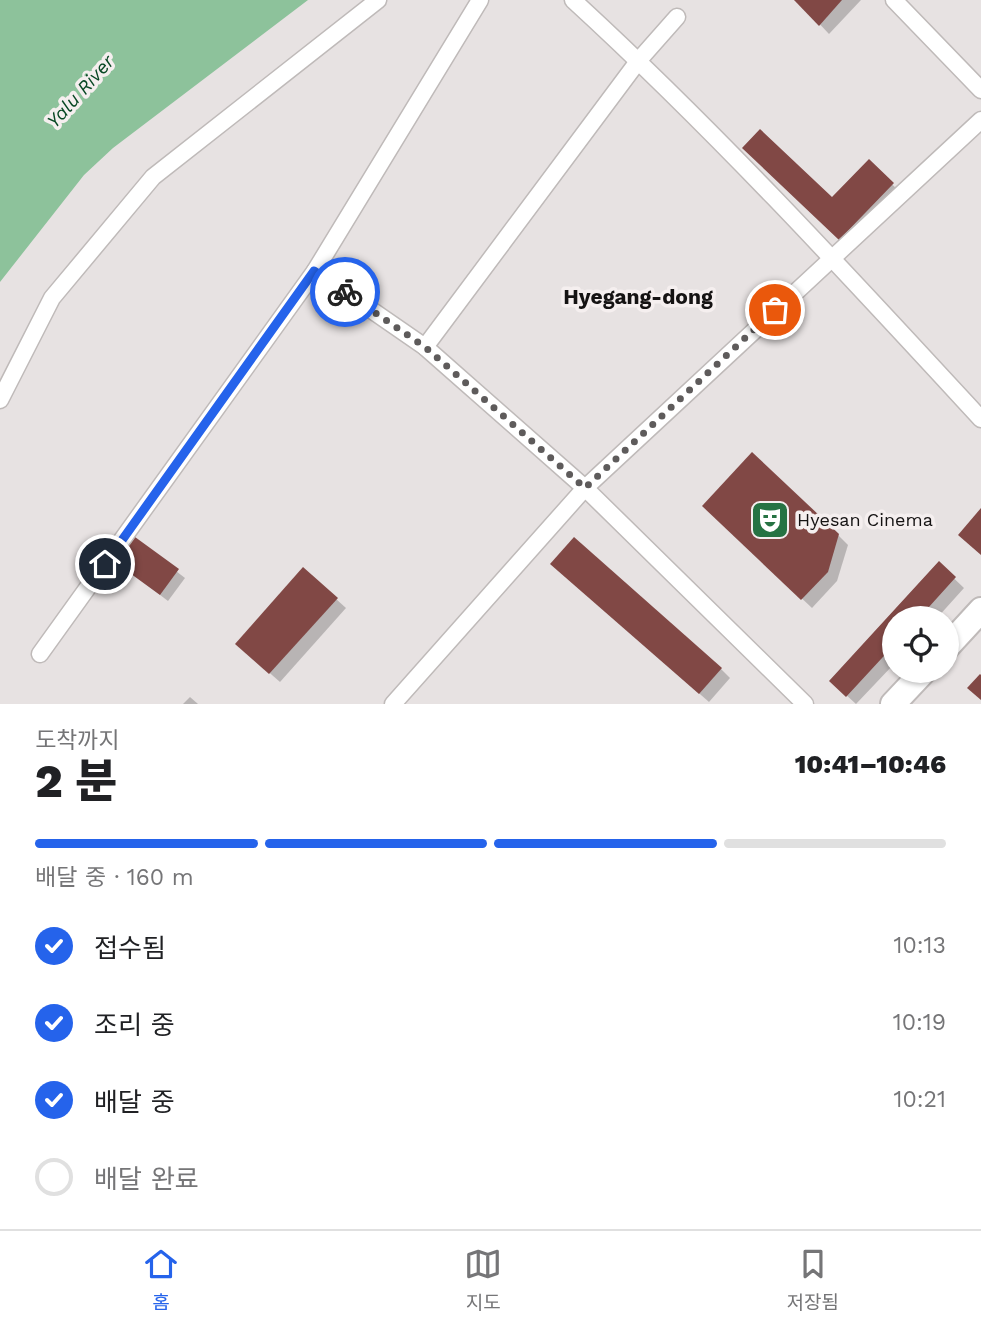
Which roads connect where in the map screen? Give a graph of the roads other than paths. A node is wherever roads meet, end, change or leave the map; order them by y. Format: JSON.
{"nodes":[{"id":1,"x":378,"y":0,"type":"edge"},
{"id":2,"x":480,"y":0,"type":"edge"},
{"id":3,"x":573,"y":0,"type":"edge"},
{"id":4,"x":894,"y":0,"type":"edge"},
{"id":5,"x":677,"y":17,"type":"dead end"},
{"id":6,"x":639,"y":60,"type":"junction"},
{"id":7,"x":981,"y":90,"type":"edge"},
{"id":8,"x":981,"y":120,"type":"edge"},
{"id":9,"x":832,"y":257,"type":"junction"},
{"id":10,"x":314,"y":271,"type":"junction"},
{"id":11,"x":425,"y":347,"type":"junction"},
{"id":12,"x":0,"y":400,"type":"edge"},
{"id":13,"x":981,"y":419,"type":"edge"},
{"id":14,"x":585,"y":488,"type":"junction"},
{"id":15,"x":981,"y":610,"type":"edge"},
{"id":16,"x":959,"y":634,"type":"edge"},
{"id":17,"x":40,"y":654,"type":"dead end"},
{"id":18,"x":913,"y":683,"type":"edge"},
{"id":19,"x":393,"y":704,"type":"edge"},
{"id":20,"x":806,"y":704,"type":"edge"},
{"id":21,"x":893,"y":704,"type":"edge"}],
"edges":[{"from":1,"to":12,"type":"street"},
{"from":2,"to":10,"type":"street"},
{"from":3,"to":6,"type":"street"},
{"from":4,"to":7,"type":"street"},
{"from":5,"to":6,"type":"street"},
{"from":6,"to":9,"type":"street"},
{"from":6,"to":11,"type":"street"},
{"from":8,"to":9,"type":"street"},
{"from":9,"to":13,"type":"street"},
{"from":9,"to":14,"type":"street"},
{"from":10,"to":11,"type":"street"},
{"from":10,"to":17,"type":"street"},
{"from":11,"to":14,"type":"street"},
{"from":14,"to":19,"type":"street"},
{"from":14,"to":20,"type":"street"},
{"from":15,"to":16,"type":"main road"},
{"from":18,"to":21,"type":"main road"}]}
